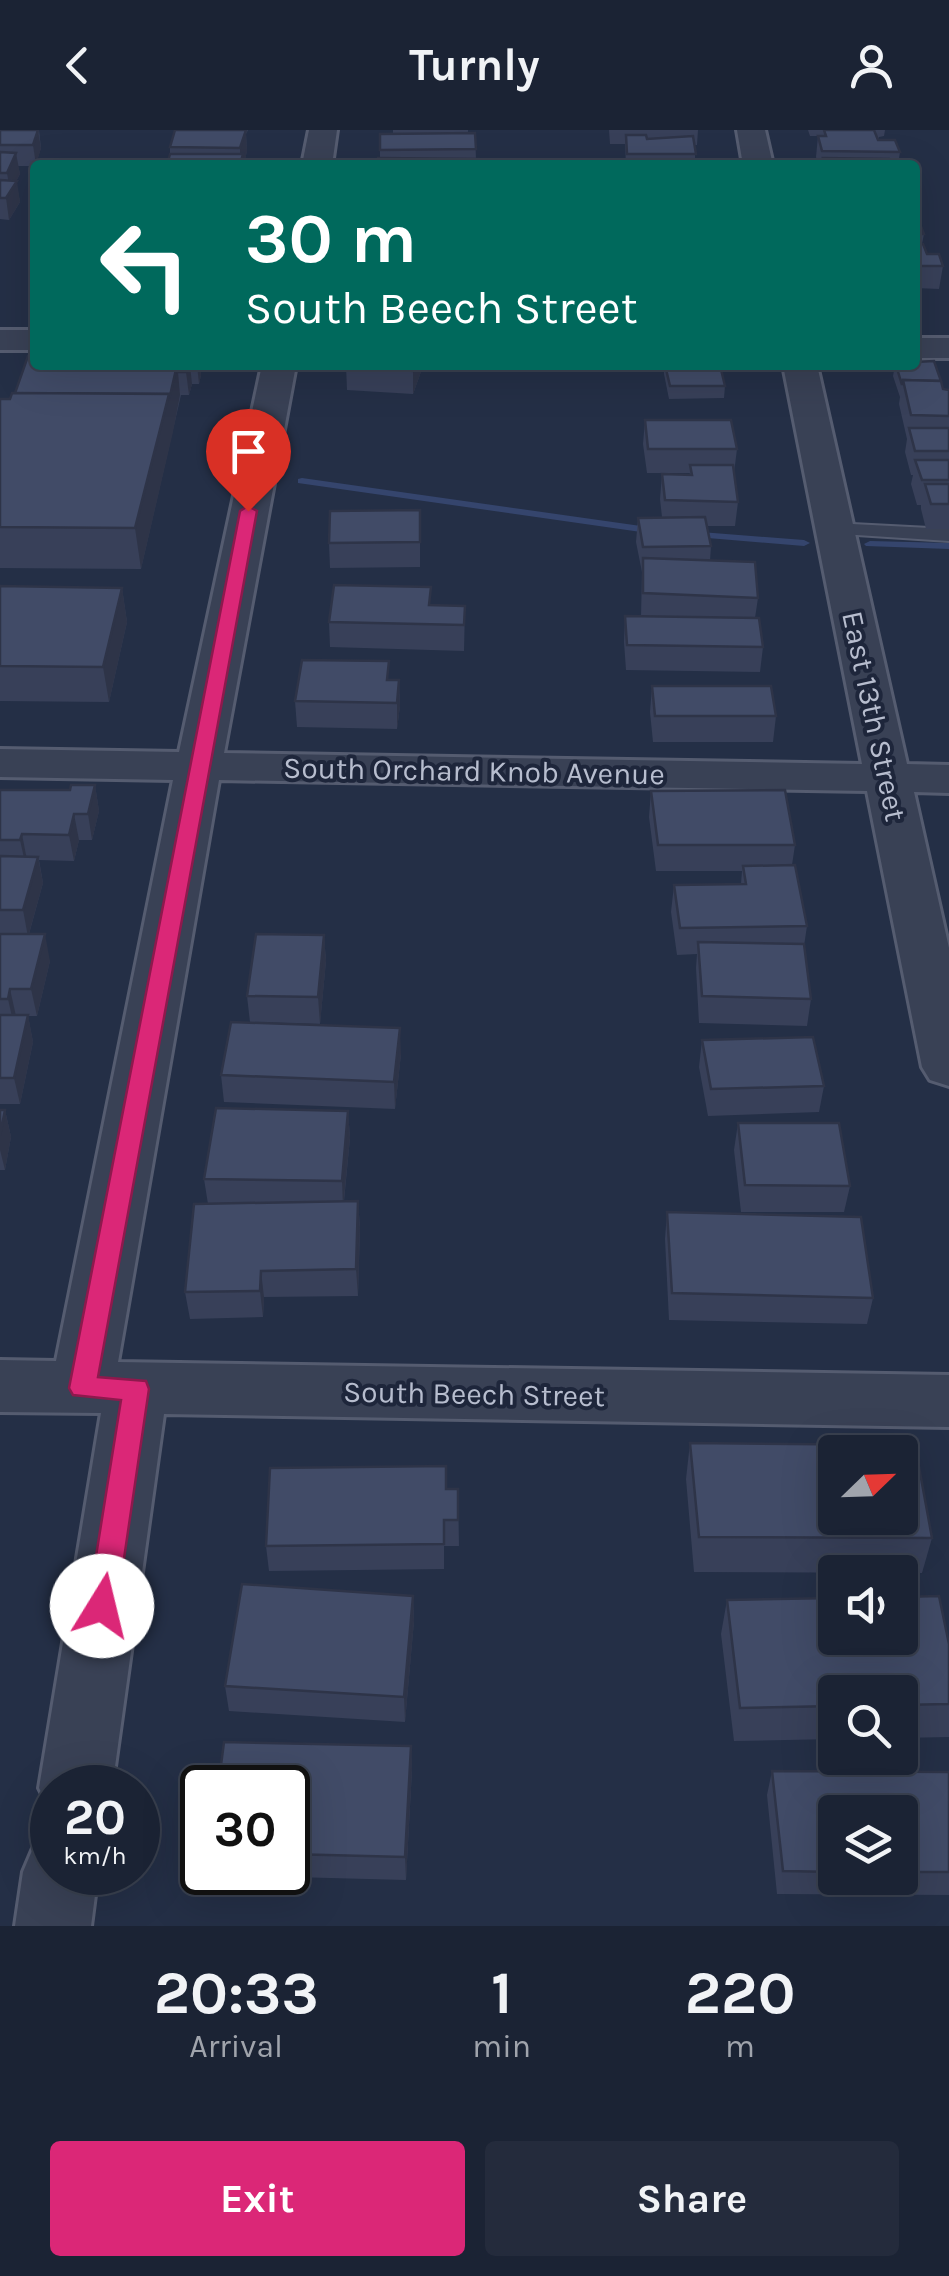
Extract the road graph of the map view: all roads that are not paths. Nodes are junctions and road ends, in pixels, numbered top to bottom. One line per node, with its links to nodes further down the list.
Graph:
1 (324, 130): 3 (street)
2 (751, 130): 4 (street)
3 (318, 160)
4 (757, 160)
5 (0, 340): 6 (street)
6 (30, 340)
7 (920, 348): 8 (street)
8 (949, 348)
9 (278, 370): 14 (street)
10 (801, 370): 11 (street, East 13th Street)
11 (833, 529): 12 (lane); 15 (street, East 13th Street)
12 (949, 535)
13 (0, 763): 14 (street, South Orchard Knob Avenue)
14 (200, 766): 15 (street, South Orchard Knob Avenue); 19 (street)
15 (888, 778): 16 (street, South Orchard Knob Avenue); 17 (street, East 13th Street)
16 (949, 779)
17 (949, 1067)
18 (0, 1386): 19 (street, South Beech Street)
19 (109, 1388): 20 (street, South Beech Street); 21 (street)
20 (949, 1401)
21 (76, 1765)
22 (58, 1895): 23 (street)
23 (53, 1926)

